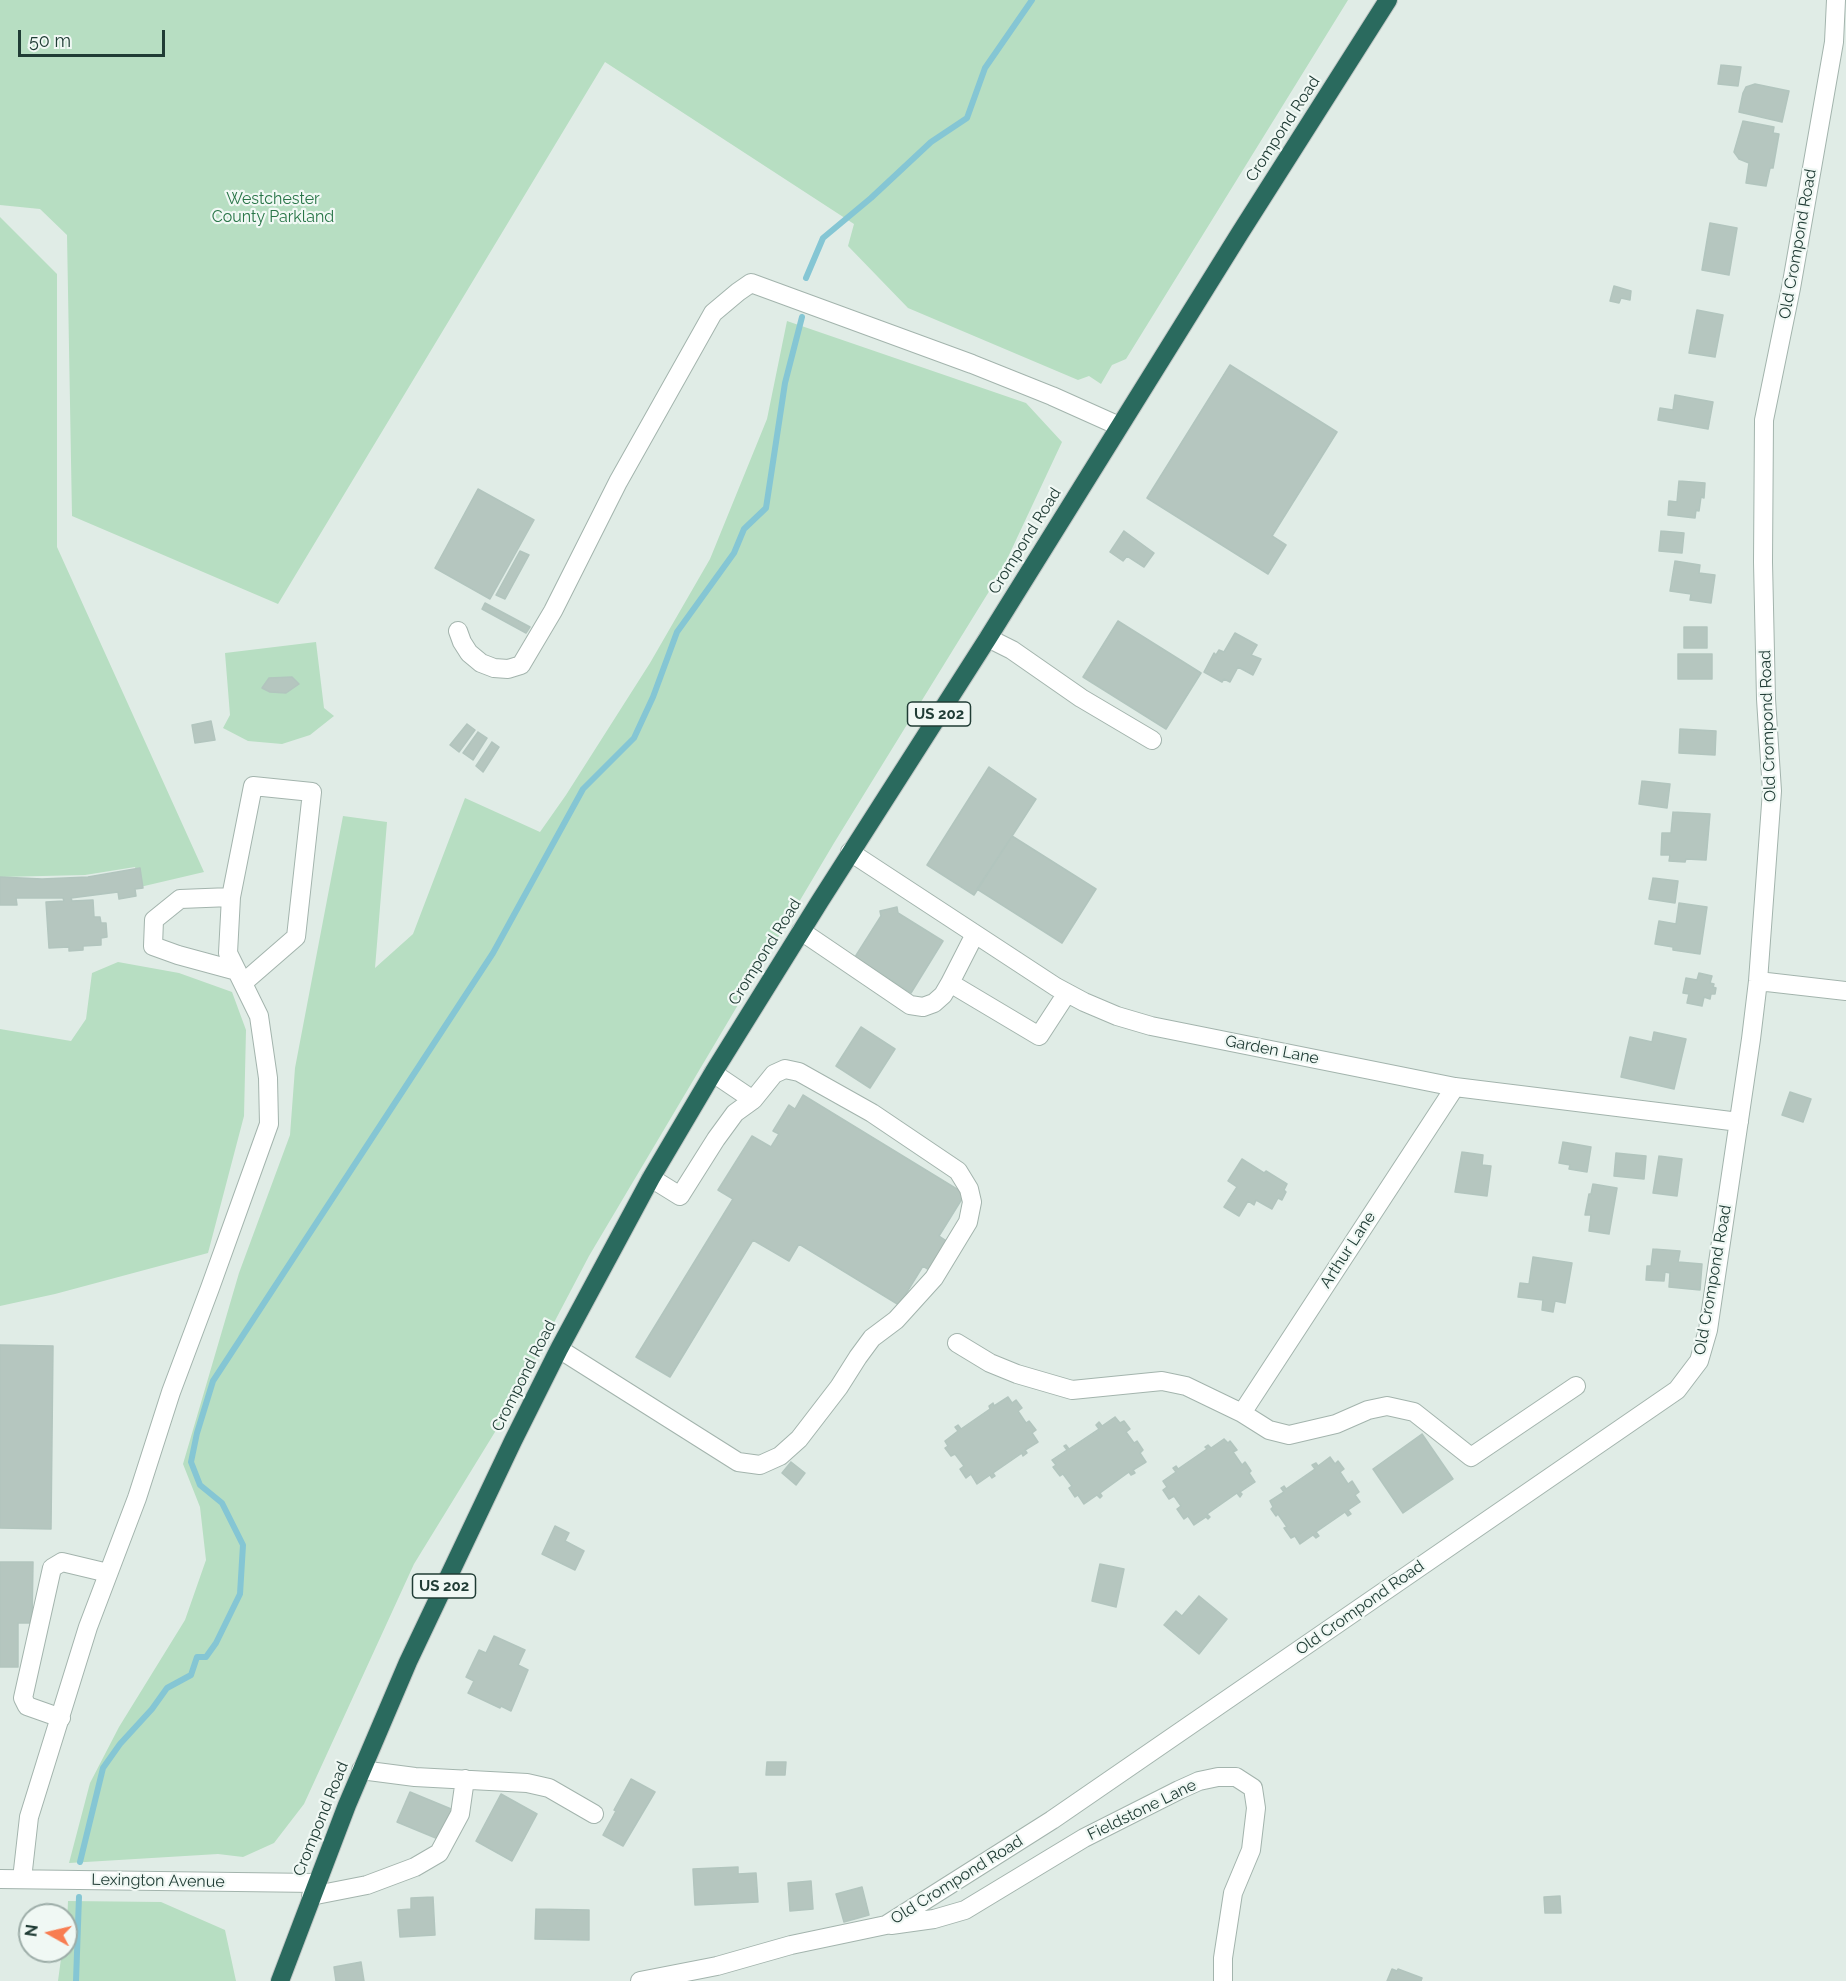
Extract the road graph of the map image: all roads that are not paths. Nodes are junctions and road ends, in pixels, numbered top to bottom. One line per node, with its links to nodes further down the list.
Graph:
1 (1388, 0): 3 (highway, Crompond Road / US 202)
2 (1836, 0): 12 (street, Old Crompond Road)
3 (1119, 426): 4 (street); 5 (highway, Crompond Road / US 202)
4 (458, 631)
5 (988, 638): 6 (street); 7 (highway, Crompond Road / US 202)
6 (1152, 740)
7 (850, 852): 9 (highway, Crompond Road / US 202); 10 (street, Garden Lane)
8 (231, 897): 11 (street); 11 (street); 11 (street)
9 (801, 931): 13 (street); 16 (highway, Crompond Road / US 202)
10 (975, 934): 13 (street); 15 (street, Garden Lane)
11 (240, 977): 25 (street)
12 (1758, 981): 14 (street); 19 (street, Old Crompond Road)
13 (950, 983): 15 (street)
14 (1846, 990)
15 (1067, 993): 17 (street, Garden Lane)
16 (713, 1073): 18 (street); 20 (highway, Crompond Road / US 202)
17 (1455, 1087): 19 (street, Garden Lane); 24 (street, Arthur Lane)
18 (753, 1100): 20 (street); 22 (street)
19 (1739, 1122): 33 (street, Old Crompond Road)
20 (651, 1179): 22 (highway, Crompond Road / US 202)
21 (957, 1343): 24 (street)
22 (559, 1349): 27 (highway, Crompond Road / US 202)
23 (1576, 1386): 24 (street)
24 (1242, 1413)
25 (108, 1573): 26 (street); 26 (street)
26 (60, 1718): 31 (street)
27 (361, 1770): 28 (street); 32 (highway, Crompond Road / US 202)
28 (465, 1779): 29 (street); 32 (street, Lexington Avenue)
29 (594, 1814)
30 (0, 1879): 31 (street, Lexington Avenue)
31 (22, 1879): 32 (street, Lexington Avenue)
32 (314, 1889): 34 (highway, Crompond Road / US 202)
33 (886, 1925): 35 (street, Old Crompond Road); 36 (street, Fieldstone Lane)
34 (280, 1981)
35 (640, 1981)
36 (1223, 1981)

